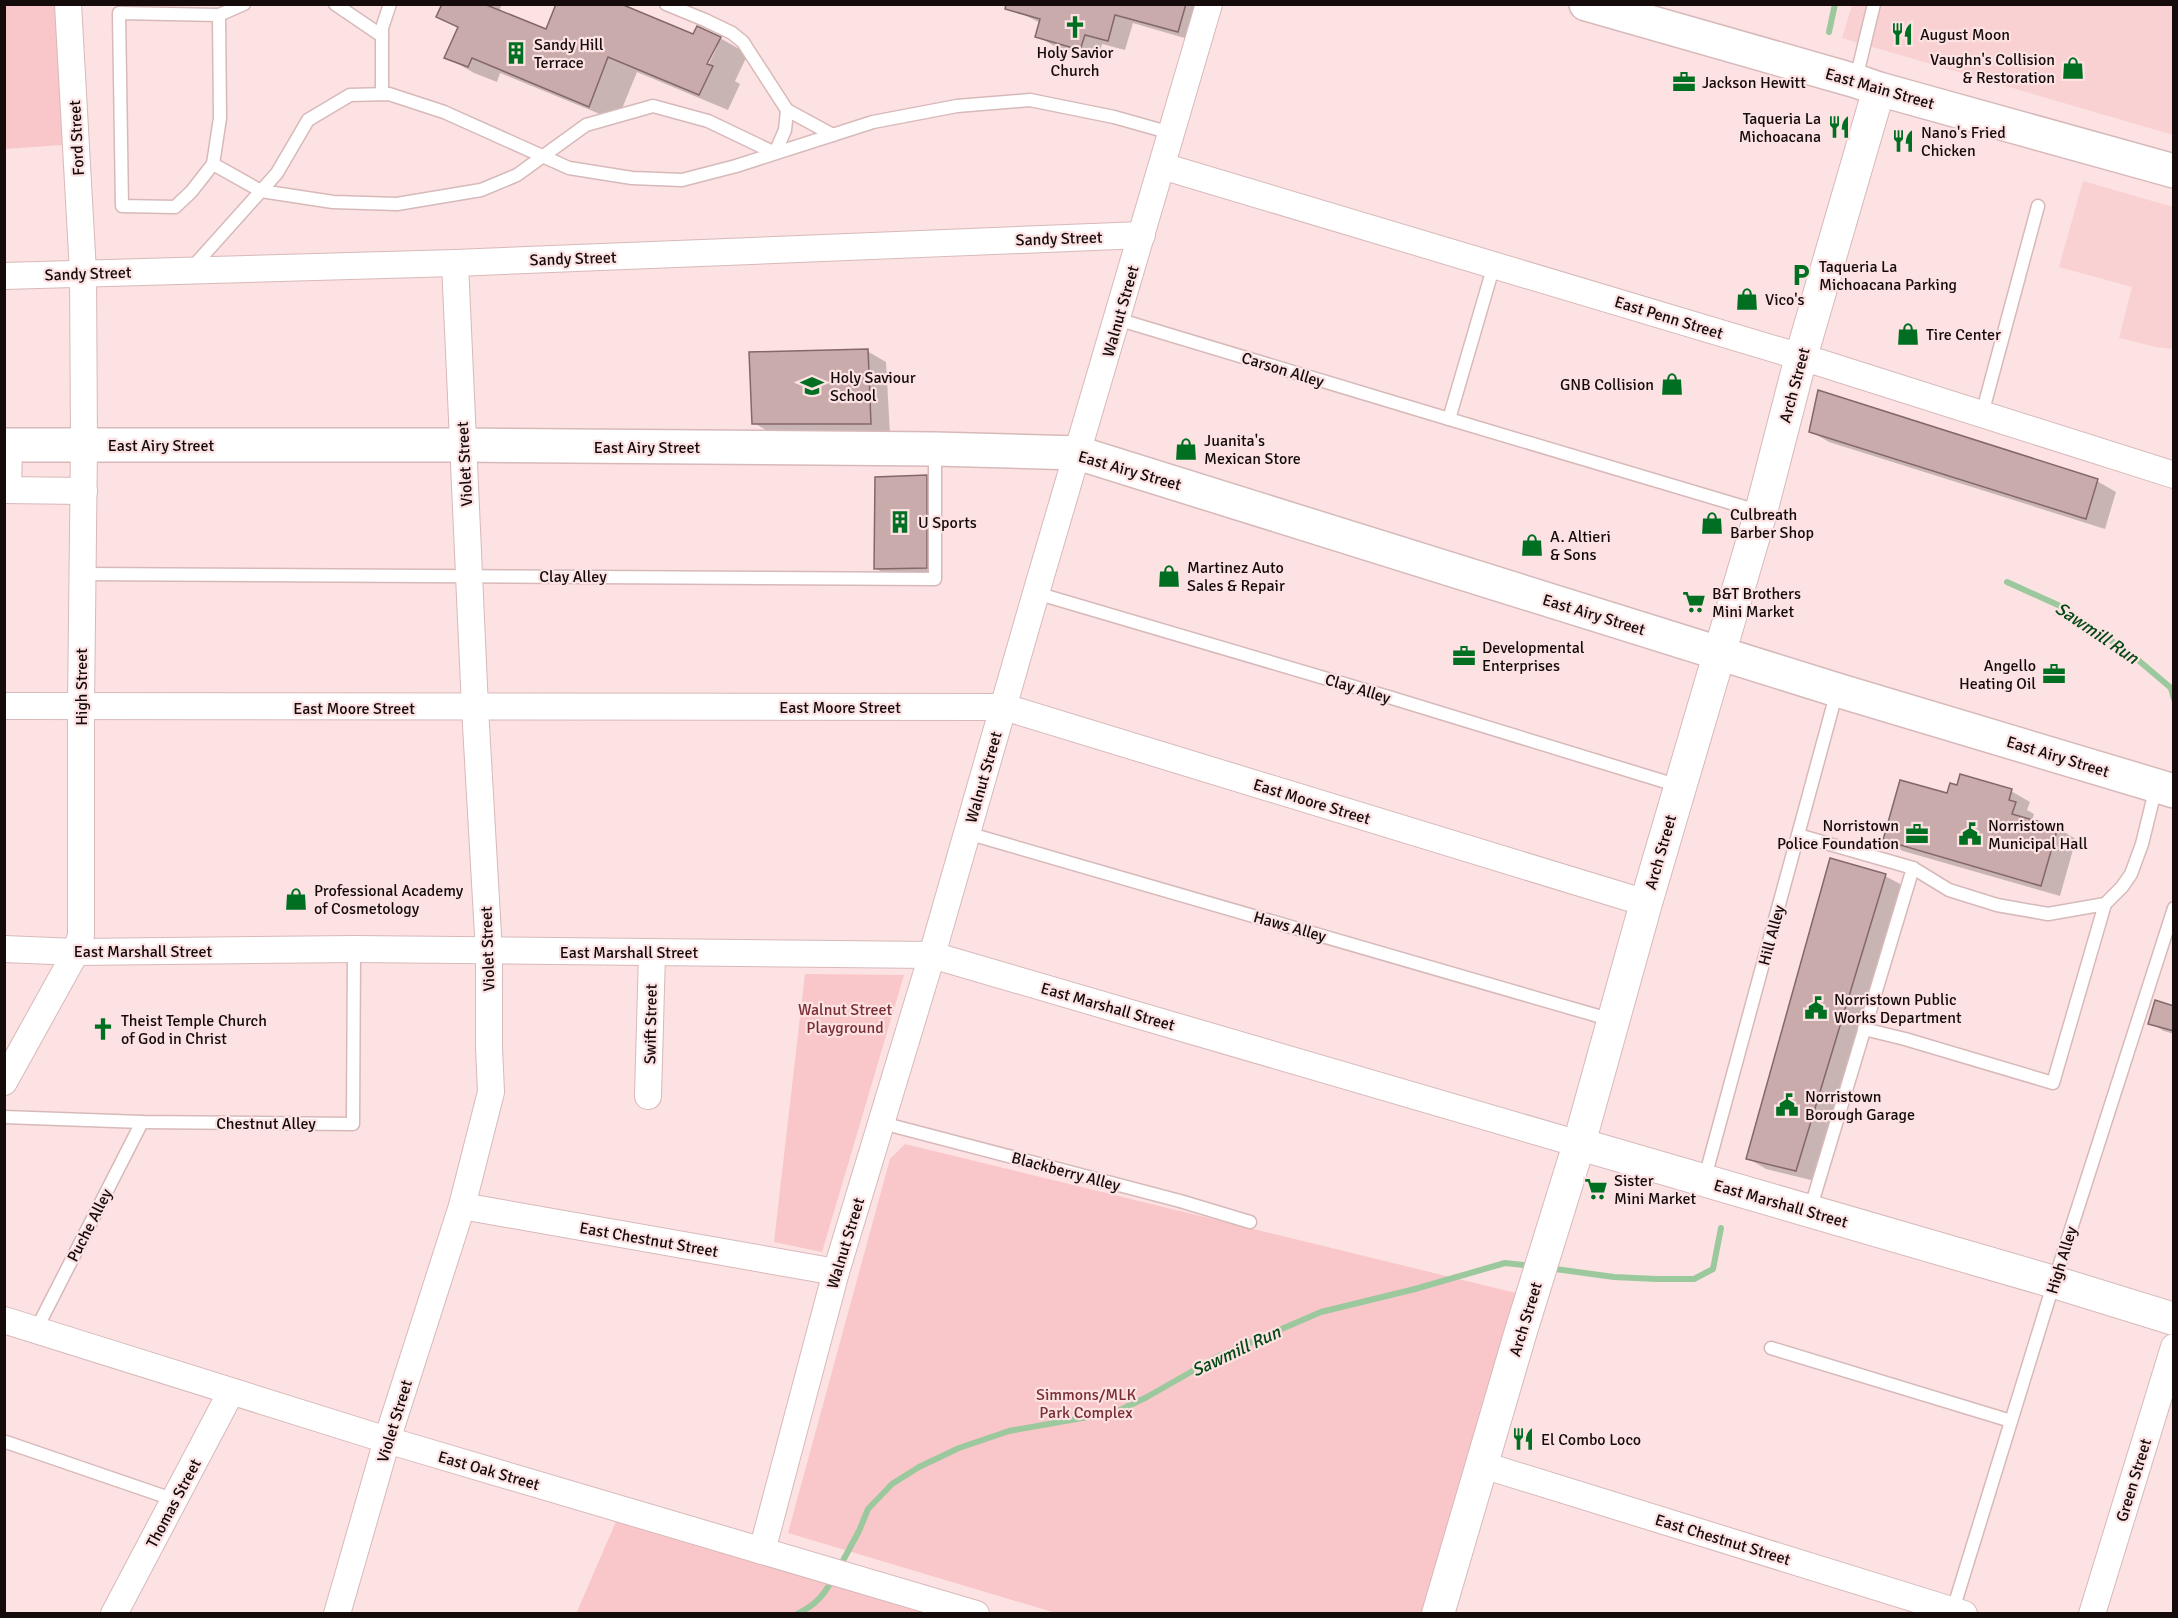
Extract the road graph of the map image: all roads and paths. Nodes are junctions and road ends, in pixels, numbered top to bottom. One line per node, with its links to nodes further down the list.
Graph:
1 (69, 4): 27 (street, Ford Street)
2 (244, 4): 9 (lane)
3 (335, 4): 10 (lane)
4 (390, 4): 10 (lane)
5 (666, 4): 13 (lane)
6 (1209, 4): 14 (street, Walnut Street)
7 (1586, 4): 11 (main road, East Main Street)
8 (1874, 4): 11 (lane)
9 (219, 15): 18 (lane); 18 (lane)
10 (382, 36): 12 (lane)
11 (1868, 85): 20 (main road, East Main Street); 30 (street, Arch Street)
12 (382, 94): 17 (lane); 21 (lane)
13 (787, 110): 15 (lane); 16 (lane)
14 (1171, 133): 15 (lane); 19 (street, Walnut Street)
15 (833, 135): 16 (lane)
16 (775, 153): 17 (lane); 17 (lane)
17 (544, 157): 21 (lane)
18 (213, 164): 21 (lane)
19 (1162, 166): 23 (street, Walnut Street); 25 (street, East Penn Street)
20 (2174, 171)
21 (261, 191): 26 (lane)
22 (2038, 206): 31 (lane)
23 (1142, 235): 24 (street, Sandy Street); 29 (street, Walnut Street)
24 (455, 263): 26 (street, Sandy Street); 34 (street, Violet Street)
25 (1494, 265): 30 (street, East Penn Street); 32 (lane)
26 (190, 270): 27 (street, Sandy Street)
27 (83, 272): 28 (street, Sandy Street); 35 (street, High Street)
28 (4, 276)
29 (1118, 319): 32 (lane, Carson Alley); 37 (street, Walnut Street)
30 (1801, 357): 31 (street, East Penn Street); 41 (street, Arch Street)
31 (1982, 414): 38 (street, East Penn Street)
32 (1449, 419): 41 (lane, Carson Alley)
33 (7, 445): 35 (main road, East Airy Street); 39 (street)
34 (463, 445): 35 (main road, East Airy Street); 36 (main road, East Airy Street); 43 (street, Violet Street)
35 (84, 446): 40 (street, High Street)
36 (935, 449): 37 (main road, East Airy Street); 43 (lane, Clay Alley)
37 (1078, 453): 44 (street, Walnut Street); 45 (main road, East Airy Street)
38 (2174, 475)
39 (6, 490): 40 (street)
40 (84, 491): 42 (street, High Street)
41 (1761, 512): 45 (street, Arch Street)
42 (82, 574): 43 (lane, Clay Alley); 48 (street, High Street)
43 (469, 576): 50 (street, Violet Street)
44 (1036, 593): 49 (street, Walnut Street); 51 (lane, Clay Alley)
45 (1718, 652): 46 (main road, East Airy Street); 51 (street, Arch Street)
46 (1837, 690): 52 (main road, East Airy Street); 54 (lane, Hill Alley)
47 (4, 706): 48 (street, East Moore Street)
48 (81, 707): 50 (street, East Moore Street); 61 (street, High Street)
49 (1004, 707): 50 (street, East Moore Street); 53 (street, Walnut Street); 56 (street, East Moore Street)
50 (475, 708): 62 (street, Violet Street)
51 (1679, 786): 56 (street, Arch Street)
52 (2165, 788): 57 (lane)
53 (967, 833): 64 (street, Walnut Street); 65 (lane, Haws Alley)
54 (1798, 835): 55 (lane); 73 (lane, Hill Alley)
55 (1913, 868): 57 (lane); 66 (lane)
56 (1646, 903): 65 (street, Arch Street)
57 (2105, 904): 66 (lane)
58 (2174, 908): 78 (lane, High Alley)
59 (4, 949): 61 (street, East Marshall Street)
60 (354, 950): 61 (street, East Marshall Street); 62 (street, East Marshall Street); 70 (lane, Chestnut Alley)
61 (76, 952): 67 (street, High Street)
62 (489, 952): 63 (street, East Marshall Street); 74 (street, Violet Street)
63 (652, 953): 64 (street, East Marshall Street); 68 (street, Swift Street)
64 (932, 955): 71 (street, Walnut Street); 72 (street, East Marshall Street)
65 (1612, 1020): 72 (street, Arch Street)
66 (1864, 1029): 75 (lane)
67 (4, 1082)
68 (648, 1096)
69 (4, 1117): 70 (lane, Chestnut Alley)
70 (142, 1122): 81 (lane, Puche Alley)
71 (882, 1123): 76 (lane, Blackberry Alley); 77 (street, Walnut Street)
72 (1579, 1144): 73 (street, East Marshall Street); 88 (street, Arch Street)
73 (1704, 1181): 75 (street, East Marshall Street)
74 (462, 1206): 77 (street, East Chestnut Street); 86 (street, Violet Street)
75 (1809, 1211): 78 (street, East Marshall Street)
76 (1250, 1221)
77 (836, 1272): 90 (street, Walnut Street)
78 (2054, 1282): 79 (street, East Marshall Street); 85 (lane, High Alley)
79 (2174, 1319)
80 (4, 1320): 81 (street, East Oak Street)
81 (37, 1328): 84 (street, East Oak Street)
82 (2174, 1347): 96 (street, Green Street)
83 (1772, 1348): 85 (lane)
84 (231, 1392): 86 (street, East Oak Street); 89 (street, Thomas Street)
85 (2011, 1421): 92 (lane, High Alley)
86 (387, 1440): 90 (street, East Oak Street); 94 (street, Violet Street)
87 (6, 1442): 89 (lane)
88 (1483, 1465): 91 (street, Arch Street); 92 (street, East Chestnut Street)
89 (175, 1500): 93 (street, Thomas Street)
90 (762, 1551): 95 (street, East Oak Street)
91 (1445, 1612)
92 (1956, 1612)
93 (114, 1614)
94 (337, 1614)
95 (976, 1614)
96 (2092, 1614)

